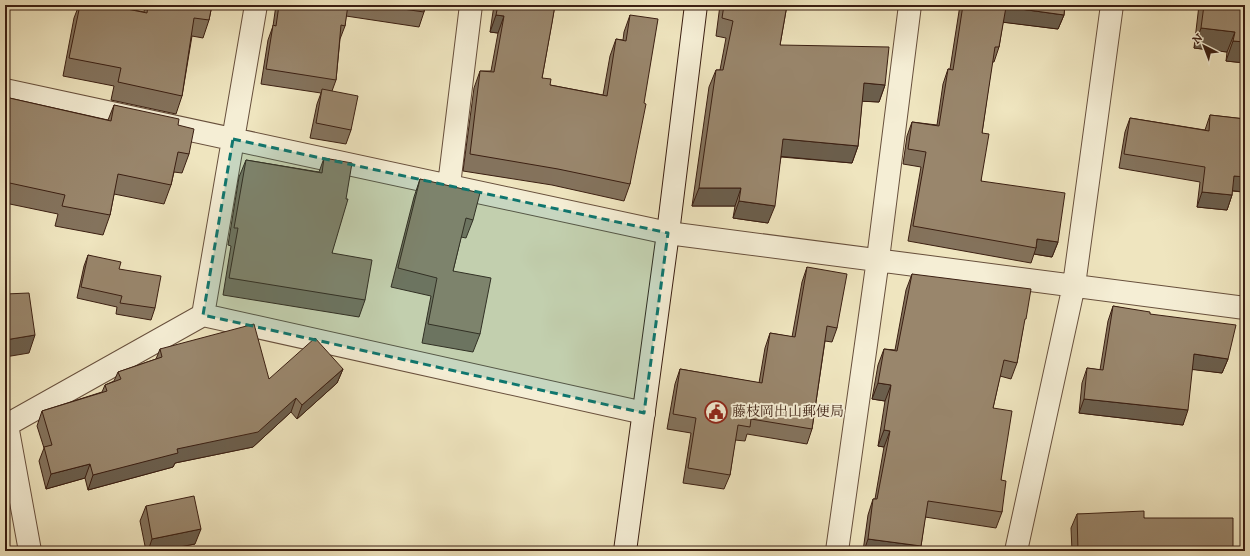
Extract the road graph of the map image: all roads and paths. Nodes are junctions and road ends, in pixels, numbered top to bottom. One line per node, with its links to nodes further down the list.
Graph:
1 (256, 5): 7 (street)
2 (471, 5): 8 (street)
3 (696, 5): 9 (street)
4 (910, 5): 10 (street)
5 (1112, 5): 11 (street)
6 (5, 90): 7 (street)
7 (233, 138): 8 (street); 13 (street)
8 (449, 185): 9 (street)
9 (668, 233): 10 (street); 14 (street)
10 (878, 259): 11 (street); 18 (street)
11 (1074, 285): 12 (street); 19 (street)
12 (1245, 308)
13 (202, 315): 14 (street); 15 (street)
14 (644, 413): 17 (street)
15 (6, 425): 16 (street)
16 (30, 551)
17 (625, 551)
18 (837, 551)
19 (1016, 551)

